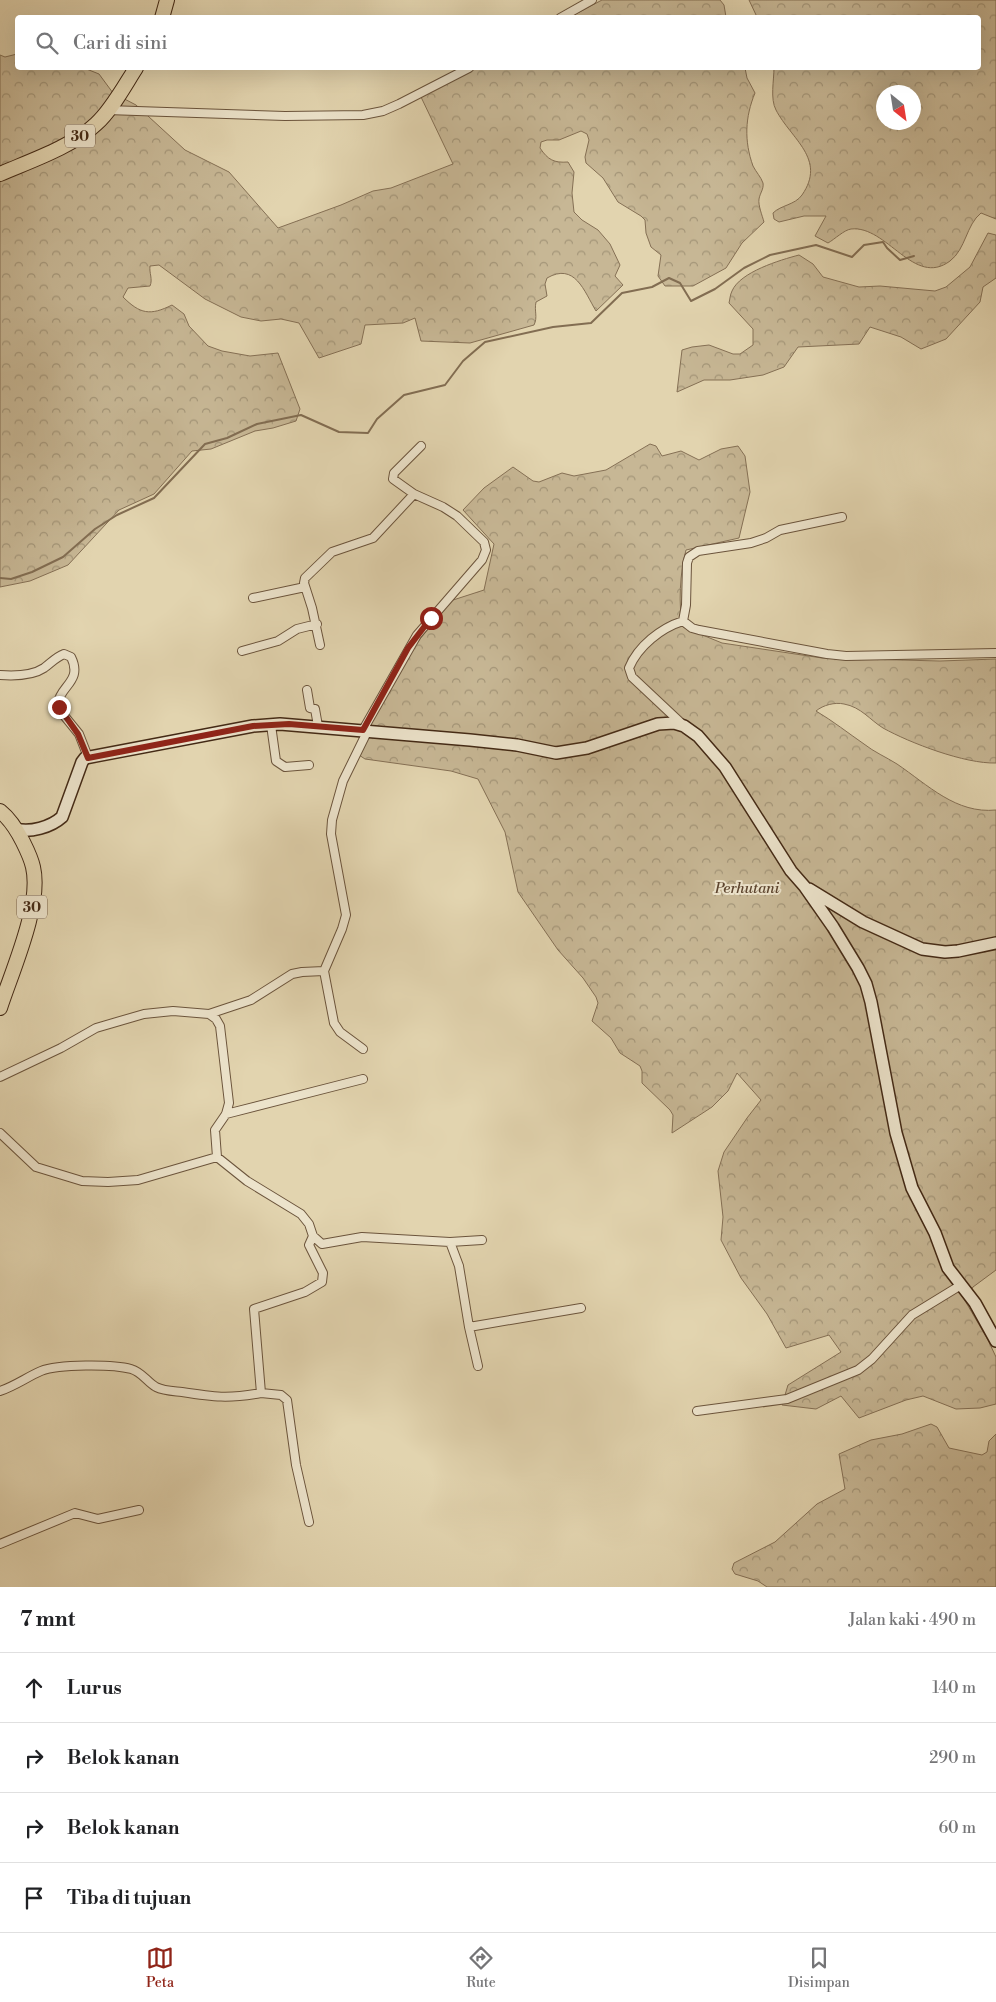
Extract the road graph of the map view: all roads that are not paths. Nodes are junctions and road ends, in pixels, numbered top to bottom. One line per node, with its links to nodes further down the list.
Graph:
1 (167, 0): 3 (highway)
2 (592, 0): 4 (street)
3 (163, 15)
4 (565, 15)
5 (135, 70): 7 (highway, 30)
6 (465, 70): 7 (street)
7 (107, 110): 8 (highway, 30)
8 (0, 174)
9 (421, 446): 10 (street)
10 (414, 494): 12 (street); 24 (street)
11 (842, 517): 14 (street)
12 (305, 587): 13 (street); 15 (street)
13 (253, 598)
14 (684, 621): 18 (street); 23 (street)
15 (317, 624): 16 (street); 17 (street)
16 (320, 645)
17 (242, 651)
18 (996, 653)
19 (0, 675): 25 (street)
20 (307, 690): 22 (street)
21 (271, 725): 22 (street); 25 (street); 26 (street)
22 (318, 726): 24 (street)
23 (684, 726): 24 (street); 29 (street)
24 (366, 730): 31 (street)
25 (88, 758): 28 (street)
26 (309, 765)
27 (0, 811): 28 (highway, 30)
28 (16, 829): 32 (highway, 30)
29 (805, 887): 30 (street); 44 (street)
30 (996, 943)
31 (324, 971): 34 (street); 35 (street)
32 (4, 984): 33 (highway, 30)
33 (0, 1008)
34 (209, 1014): 36 (street); 38 (street)
35 (363, 1049)
36 (0, 1077)
37 (363, 1079): 38 (street)
38 (226, 1114): 40 (street)
39 (0, 1133): 40 (street)
40 (217, 1157): 41 (street)
41 (313, 1236): 43 (street); 50 (street)
42 (482, 1240): 43 (street)
43 (450, 1242): 46 (street)
44 (961, 1285): 47 (street); 51 (street)
45 (581, 1308): 46 (street)
46 (469, 1327): 48 (street)
47 (996, 1341)
48 (478, 1366)
49 (0, 1391): 50 (street)
50 (261, 1393): 53 (street)
51 (697, 1411)
52 (139, 1510): 54 (street)
53 (309, 1522)
54 (0, 1544)

